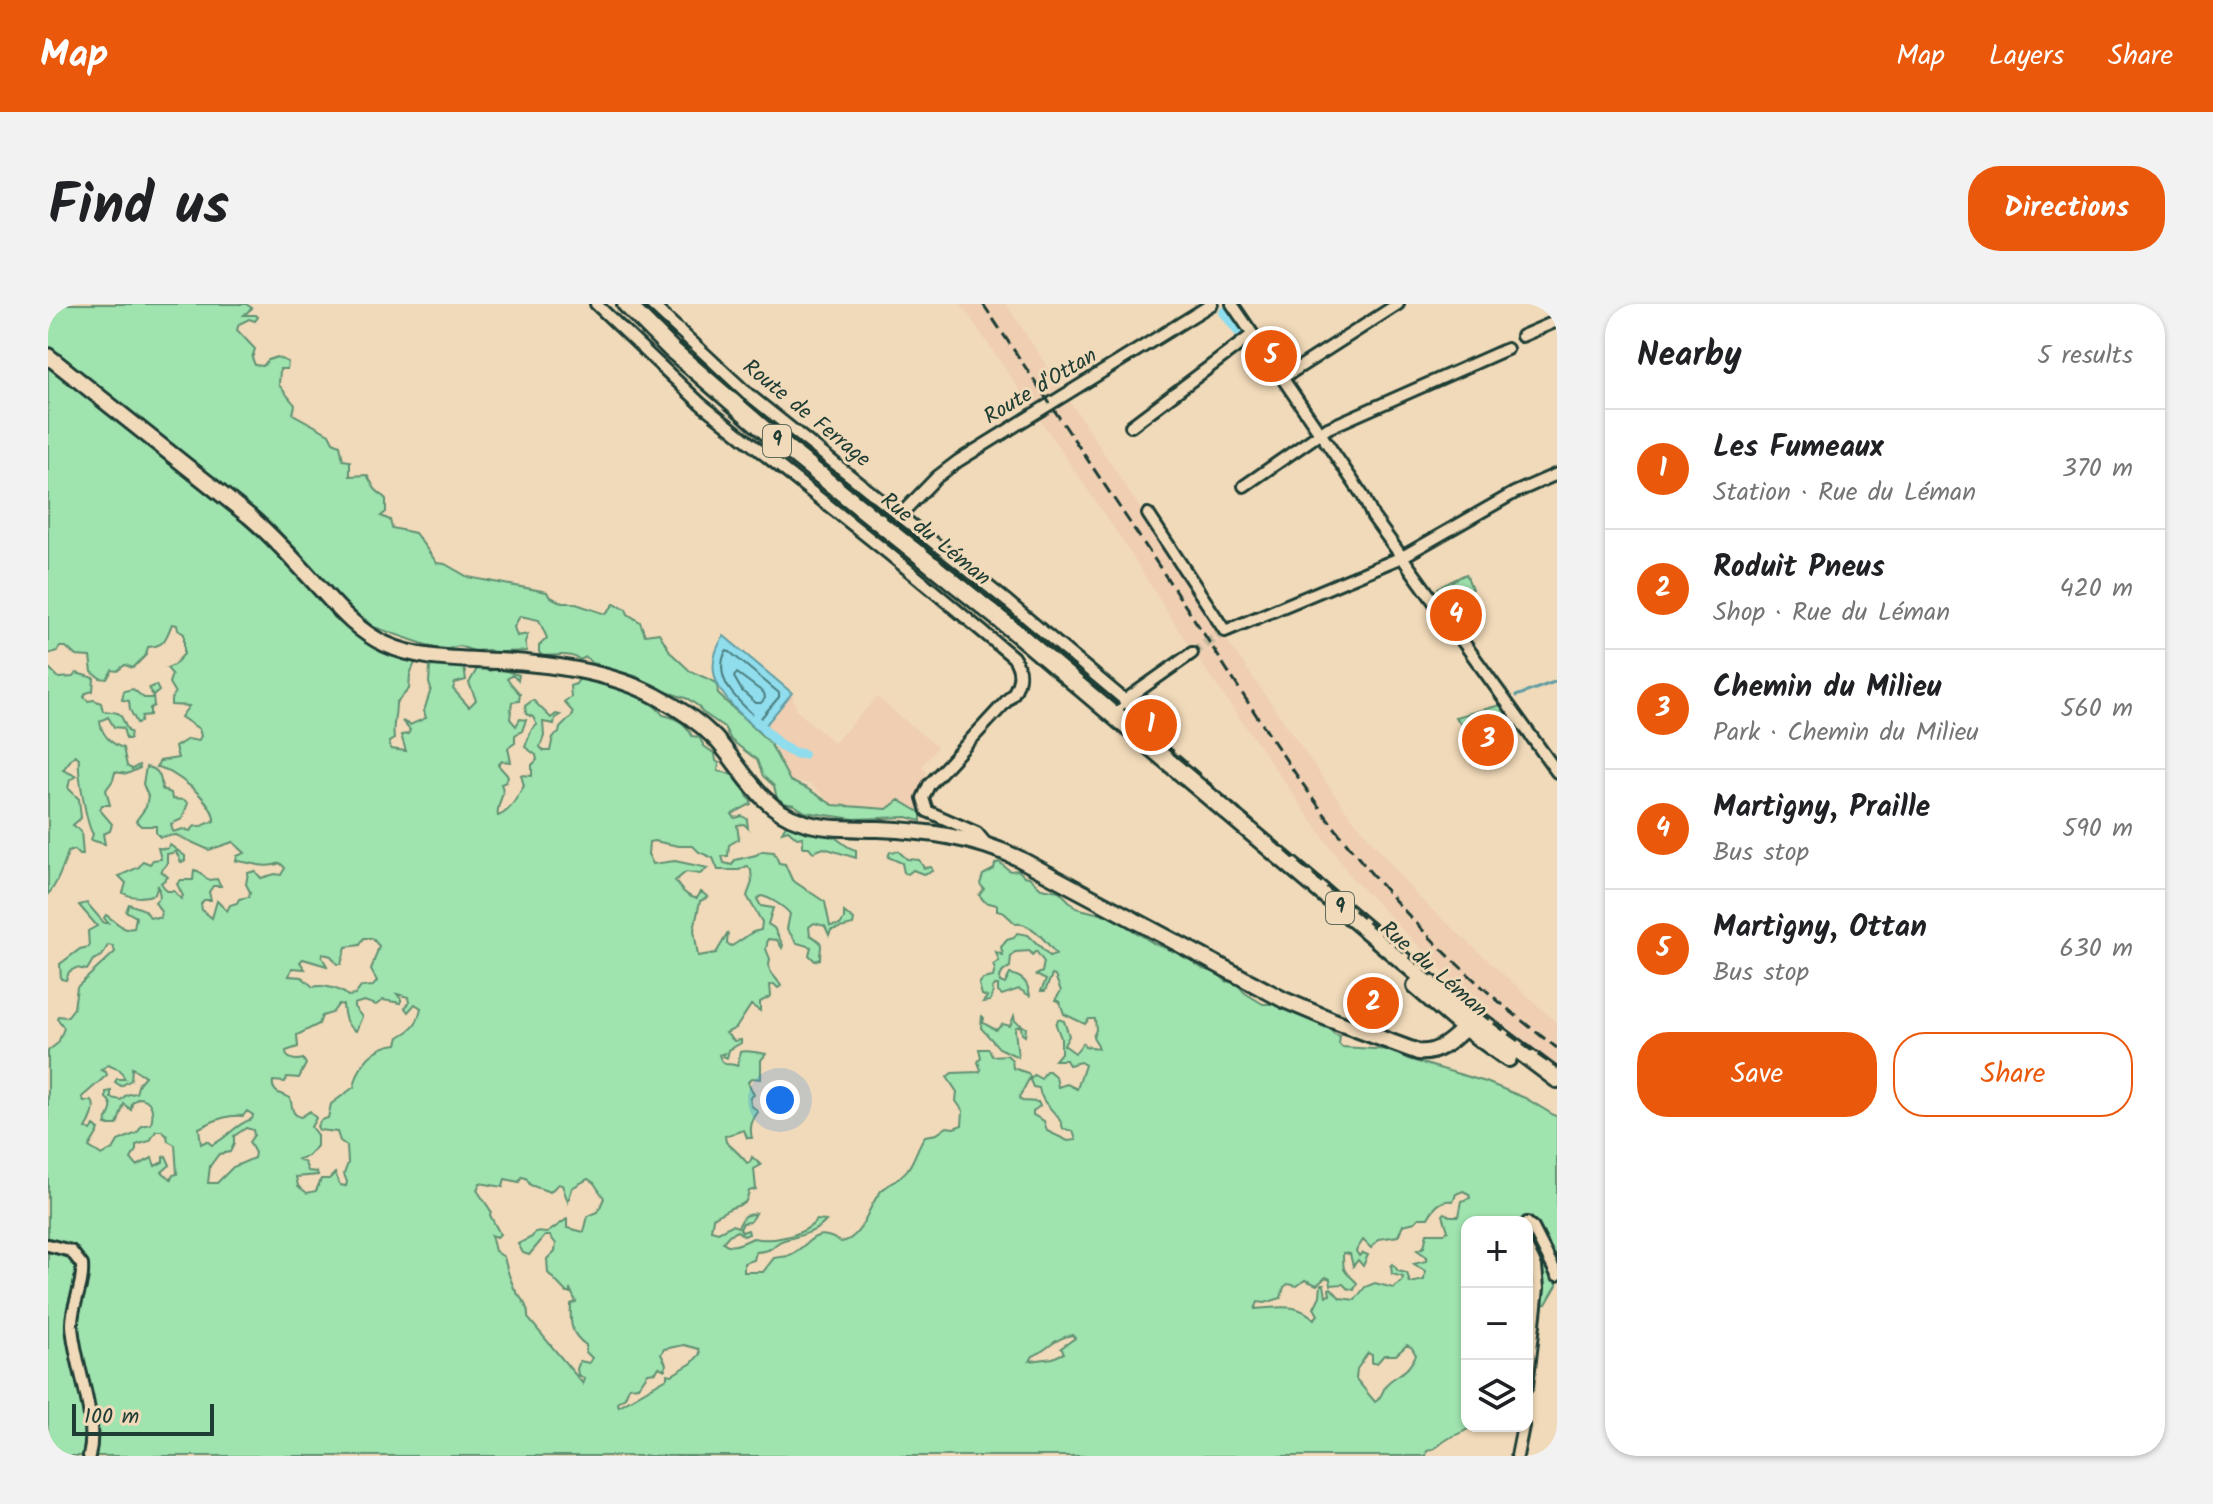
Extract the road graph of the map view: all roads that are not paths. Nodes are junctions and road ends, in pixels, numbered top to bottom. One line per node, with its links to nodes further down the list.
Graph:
1 (596, 304): 24 (street)
2 (626, 304): 22 (main road, Rue du Léman / 9)
3 (651, 304): 18 (street, Route de Ferrage)
4 (1212, 304): 18 (street, Route d'Ottan)
5 (1232, 304): 8 (street)
6 (1398, 304): 12 (street)
7 (1557, 321): 9 (street)
8 (1252, 335): 12 (street); 13 (street)
9 (1522, 336)
10 (1507, 349): 14 (street)
11 (48, 356): 24 (street)
12 (1284, 377): 14 (street)
13 (1131, 426)
14 (1320, 433): 16 (street); 19 (street)
15 (1557, 474): 19 (street)
16 (1244, 486)
17 (1148, 514): 19 (street)
18 (899, 516): 21 (street, Route de Ferrage)
19 (1402, 557): 23 (street)
20 (1192, 653): 21 (street)
21 (1127, 702): 22 (street)
22 (1116, 717): 25 (main road, Rue du Léman / 9)
23 (1557, 772)
24 (987, 845): 25 (street)
25 (1463, 1019): 26 (main road, Rue du Léman / 9); 27 (main road, Rue du Léman / 9)
26 (1557, 1079)
27 (1557, 1090)
28 (1533, 1228): 31 (street)
29 (48, 1245): 34 (street)
30 (1533, 1261): 32 (street)
31 (1557, 1275)
32 (1530, 1360)
33 (1522, 1432): 35 (street)
34 (89, 1456)
35 (1517, 1456)

